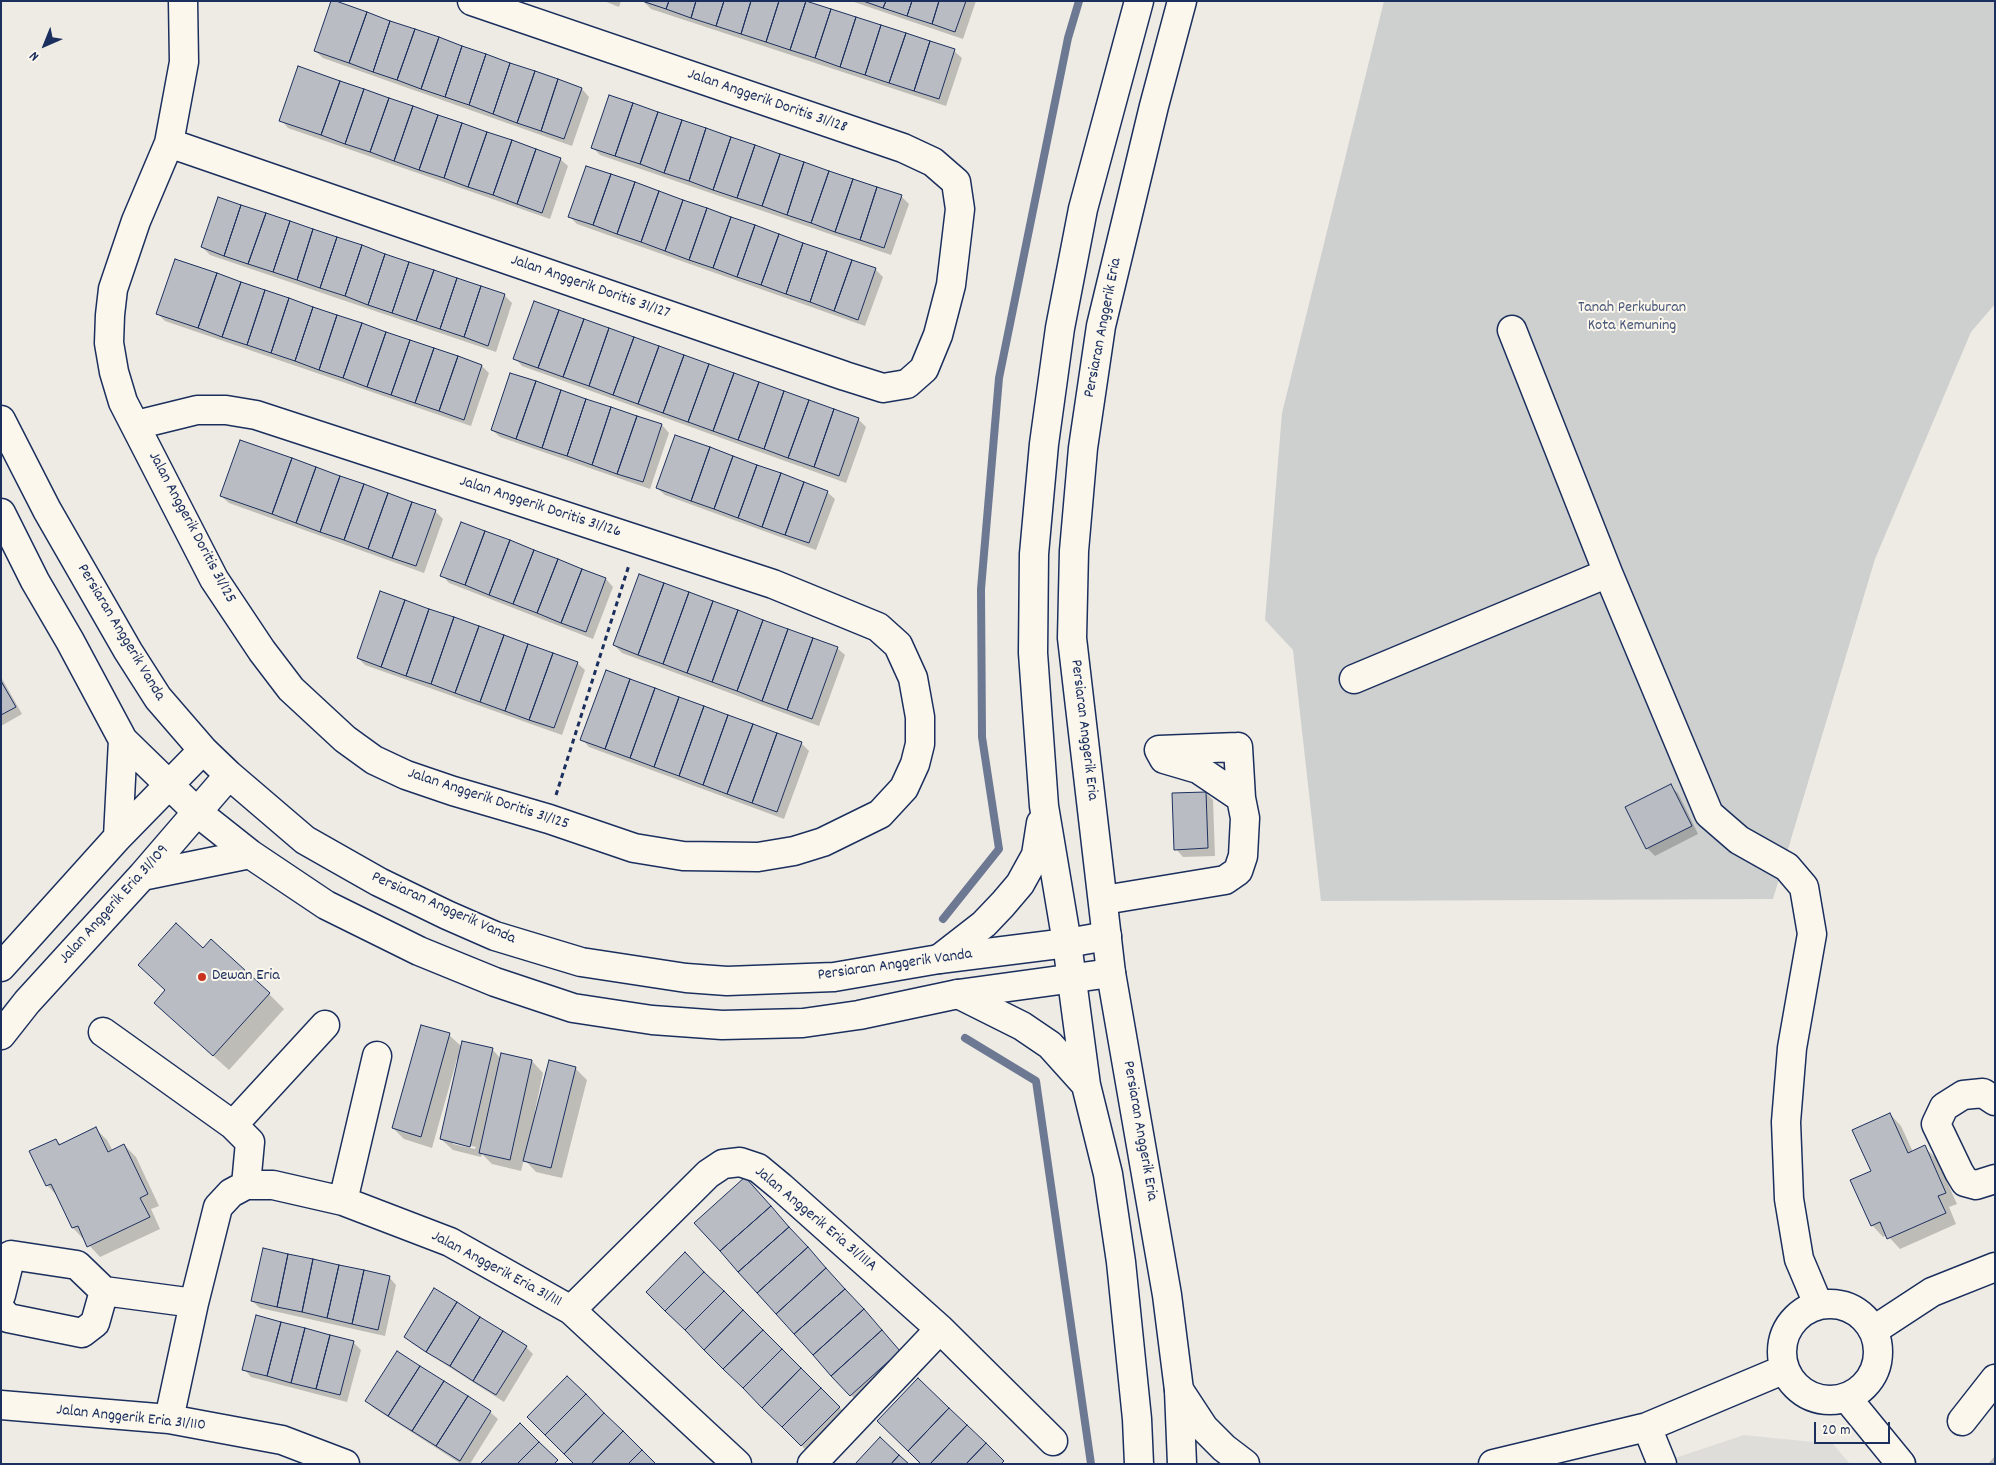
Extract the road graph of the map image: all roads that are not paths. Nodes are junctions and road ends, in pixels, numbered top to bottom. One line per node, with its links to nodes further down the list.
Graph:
1 (183, 1): 5 (street, Jalan Anggerik Doritis 31/125)
2 (472, 1): 6 (street, Jalan Anggerik Doritis 31/128)
3 (1139, 1): 19 (street)
4 (1182, 1): 24 (street, Persiaran Anggerik Eria)
5 (169, 143): 6 (street, Jalan Anggerik Doritis 31/127); 9 (street, Jalan Anggerik Doritis 31/125)
6 (951, 285)
7 (1512, 330): 11 (street)
8 (1, 420): 15 (street, Persiaran Anggerik Vanda)
9 (136, 425): 12 (street, Jalan Anggerik Doritis 31/126); 12 (street, Jalan Anggerik Doritis 31/125)
10 (1, 513): 14 (street)
11 (1608, 573): 13 (street); 46 (street)
12 (913, 678)
13 (1354, 678)
14 (123, 740): 17 (street); 21 (street)
15 (203, 750): 16 (street, Persiaran Anggerik Vanda); 17 (street)
16 (229, 775): 20 (street, Jalan Anggerik Eria 31/109); 27 (street, Persiaran Anggerik Vanda)
17 (169, 785): 20 (street); 21 (street)
18 (1241, 798): 18 (street); 24 (street)
19 (1044, 806): 26 (street); 27 (street)
20 (197, 812): 22 (street); 23 (street, Jalan Anggerik Eria 31/109)
21 (118, 837): 28 (street)
22 (250, 854): 23 (street); 31 (street)
23 (142, 876): 34 (street, Jalan Anggerik Eria 31/109)
24 (1104, 900): 25 (street, Persiaran Anggerik Eria)
25 (1107, 936): 26 (street, Persiaran Anggerik Vanda); 29 (street, Persiaran Anggerik Eria)
26 (1067, 943): 27 (street, Persiaran Anggerik Vanda); 30 (street)
27 (939, 959)
28 (1, 967)
29 (1111, 972): 30 (street); 53 (street, Persiaran Anggerik Eria)
30 (1072, 978): 31 (street); 36 (street)
31 (958, 994): 36 (street)
32 (325, 1026): 38 (street)
33 (103, 1032): 38 (street)
34 (1, 1035)
35 (377, 1056): 41 (street)
36 (1086, 1085): 63 (street)
37 (1995, 1101): 39 (street)
38 (233, 1125): 40 (street)
39 (1995, 1179)
40 (246, 1185): 41 (street, Jalan Anggerik Eria 31/111); 45 (street)
41 (343, 1201): 48 (street, Jalan Anggerik Eria 31/111)
42 (1995, 1267): 50 (street)
43 (104, 1292): 44 (street); 45 (street); 47 (street)
44 (1, 1295)
45 (194, 1303): 56 (street)
46 (1818, 1304): 50 (street); 51 (street)
47 (1, 1310)
48 (571, 1310): 49 (street, Jalan Anggerik Eria 31/111A); 61 (street, Jalan Anggerik Eria 31/111)
49 (940, 1329): 59 (street, Jalan Anggerik Eria 31/111A); 62 (street)
50 (1874, 1330): 54 (street)
51 (1785, 1369): 54 (street); 58 (street)
52 (1995, 1379): 57 (street)
53 (1179, 1390): 64 (street, Persiaran Anggerik Eria); 65 (street)
54 (1847, 1398): 68 (street)
55 (1, 1405): 56 (street, Jalan Anggerik Eria 31/110)
56 (169, 1419): 60 (street, Jalan Anggerik Eria 31/110)
57 (1962, 1421)
58 (1647, 1427): 66 (street); 67 (street)
59 (1053, 1441)
60 (345, 1464)
61 (737, 1464)
62 (812, 1464)
63 (1139, 1464)
64 (1182, 1464)
65 (1245, 1464)
66 (1493, 1464)
67 (1662, 1464)
68 (1901, 1464)

